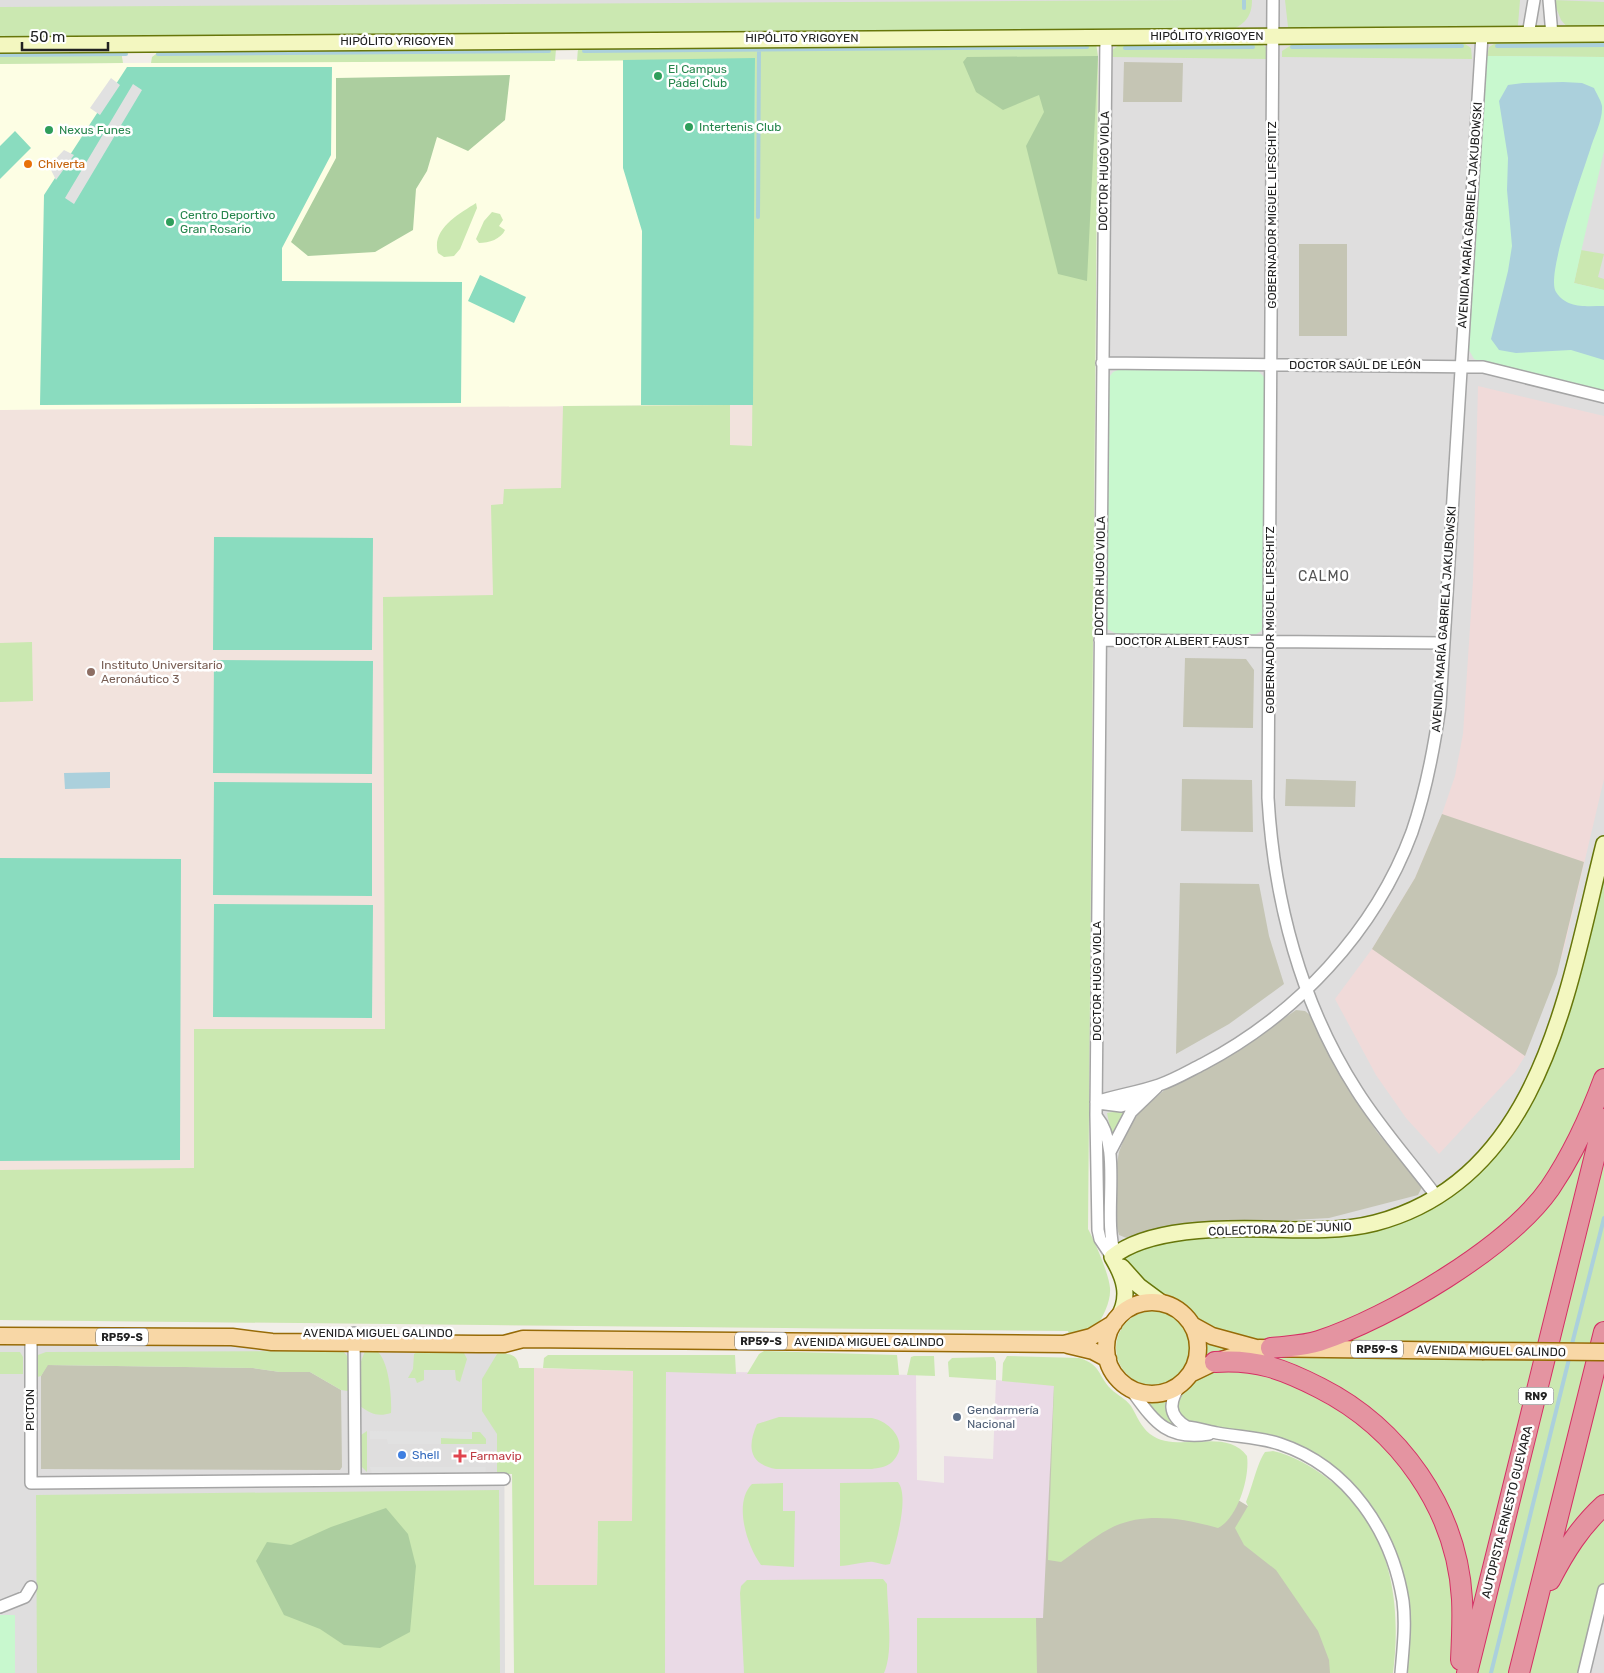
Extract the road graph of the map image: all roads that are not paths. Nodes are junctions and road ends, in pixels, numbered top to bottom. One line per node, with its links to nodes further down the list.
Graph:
1 (1273, 0): 8 (street, GOBERNADOR MIGUEL LIFSCHITZ)
2 (1534, 0): 7 (street)
3 (1549, 0): 4 (street)
4 (1552, 34): 5 (main road, HIPÓLITO YRIGOYEN); 7 (main road, HIPÓLITO YRIGOYEN)
5 (1604, 34)
6 (1482, 35): 7 (main road, HIPÓLITO YRIGOYEN); 8 (main road, HIPÓLITO YRIGOYEN); 13 (street, AVENIDA MARÍA GABRIELA JAKUBOWSKI)
7 (1528, 35)
8 (1273, 36): 9 (main road, HIPÓLITO YRIGOYEN); 12 (street, GOBERNADOR MIGUEL LIFSCHITZ)
9 (1106, 37): 10 (main road, HIPÓLITO YRIGOYEN); 11 (street, DOCTOR HUGO VIOLA)
10 (0, 45)
11 (1102, 363): 12 (street, DOCTOR SAÚL DE LEÓN); 15 (street, DOCTOR HUGO VIOLA)
12 (1272, 364): 13 (street, DOCTOR SAÚL DE LEÓN); 16 (street, GOBERNADOR MIGUEL LIFSCHITZ)
13 (1460, 366): 14 (street, DOCTOR SAÚL DE LEÓN); 17 (street, AVENIDA MARÍA GABRIELA JAKUBOWSKI)
14 (1604, 397)
15 (1100, 640): 16 (street, DOCTOR ALBERT FAUST); 23 (street, DOCTOR HUGO VIOLA)
16 (1270, 641): 17 (street, DOCTOR ALBERT FAUST); 19 (street, GOBERNADOR MIGUEL LIFSCHITZ)
17 (1444, 643): 19 (street, AVENIDA MARÍA GABRIELA JAKUBOWSKI)
18 (1604, 844): 27 (main road, COLECTORA 20 DE JUNIO)
19 (1307, 988): 21 (street, AVENIDA MARÍA GABRIELA JAKUBOWSKI); 27 (street, GOBERNADOR MIGUEL LIFSCHITZ)
20 (1604, 1079): 37 (highway)
21 (1158, 1085): 22 (street, AVENIDA MARÍA GABRIELA JAKUBOWSKI); 23 (street, AVENIDA MARÍA GABRIELA JAKUBOWSKI)
22 (1143, 1099): 23 (street, AVENIDA MARÍA GABRIELA JAKUBOWSKI); 26 (street, AVENIDA MARÍA GABRIELA JAKUBOWSKI)
23 (1096, 1102): 24 (street, DOCTOR HUGO VIOLA)
24 (1096, 1115): 26 (street, DOCTOR HUGO VIOLA); 28 (street, DOCTOR HUGO VIOLA)
25 (1604, 1119): 53 (highway, AUTOPISTA ERNESTO GUEVARA / RN9)
26 (1110, 1153): 28 (street, DOCTOR HUGO VIOLA)
27 (1438, 1197): 28 (main road, COLECTORA 20 DE JUNIO)
28 (1114, 1256): 29 (main road, DOCTOR HUGO VIOLA); 30 (main road, DOCTOR HUGO VIOLA)
29 (1162, 1303): 30 (main road); 31 (main road)
30 (1116, 1320): 36 (main road, AVENIDA MIGUEL GALINDO / RP59-S); 39 (main road)
31 (1192, 1325): 37 (main road, AVENIDA MIGUEL GALINDO / RP59-S); 41 (main road)
32 (1604, 1332): 50 (highway)
33 (0, 1336): 34 (main road, AVENIDA MIGUEL GALINDO / RP59-S)
34 (31, 1336): 35 (main road, AVENIDA MIGUEL GALINDO / RP59-S); 45 (street, PICTON)
35 (354, 1338): 36 (main road, AVENIDA MIGUEL GALINDO / RP59-S); 45 (street)
36 (1064, 1344): 39 (main road, AVENIDA MIGUEL GALINDO / RP59-S)
37 (1265, 1348): 38 (main road, AVENIDA MIGUEL GALINDO / RP59-S, bridge); 40 (main road, AVENIDA MIGUEL GALINDO / RP59-S)
38 (1604, 1352)
39 (1108, 1359): 42 (main road)
40 (1215, 1362): 41 (main road, AVENIDA MIGUEL GALINDO / RP59-S); 52 (highway)
41 (1185, 1379): 42 (main road); 43 (street)
42 (1129, 1387): 43 (street)
43 (1218, 1433): 51 (street)
44 (504, 1479): 45 (street)
45 (355, 1480)
46 (1604, 1505): 50 (highway)
47 (30, 1586): 49 (street)
48 (1604, 1590): 55 (street)
49 (0, 1607)
50 (1532, 1623): 54 (highway)
51 (1401, 1673)
52 (1460, 1673)
53 (1467, 1673)
54 (1519, 1673)
55 (1584, 1673)

